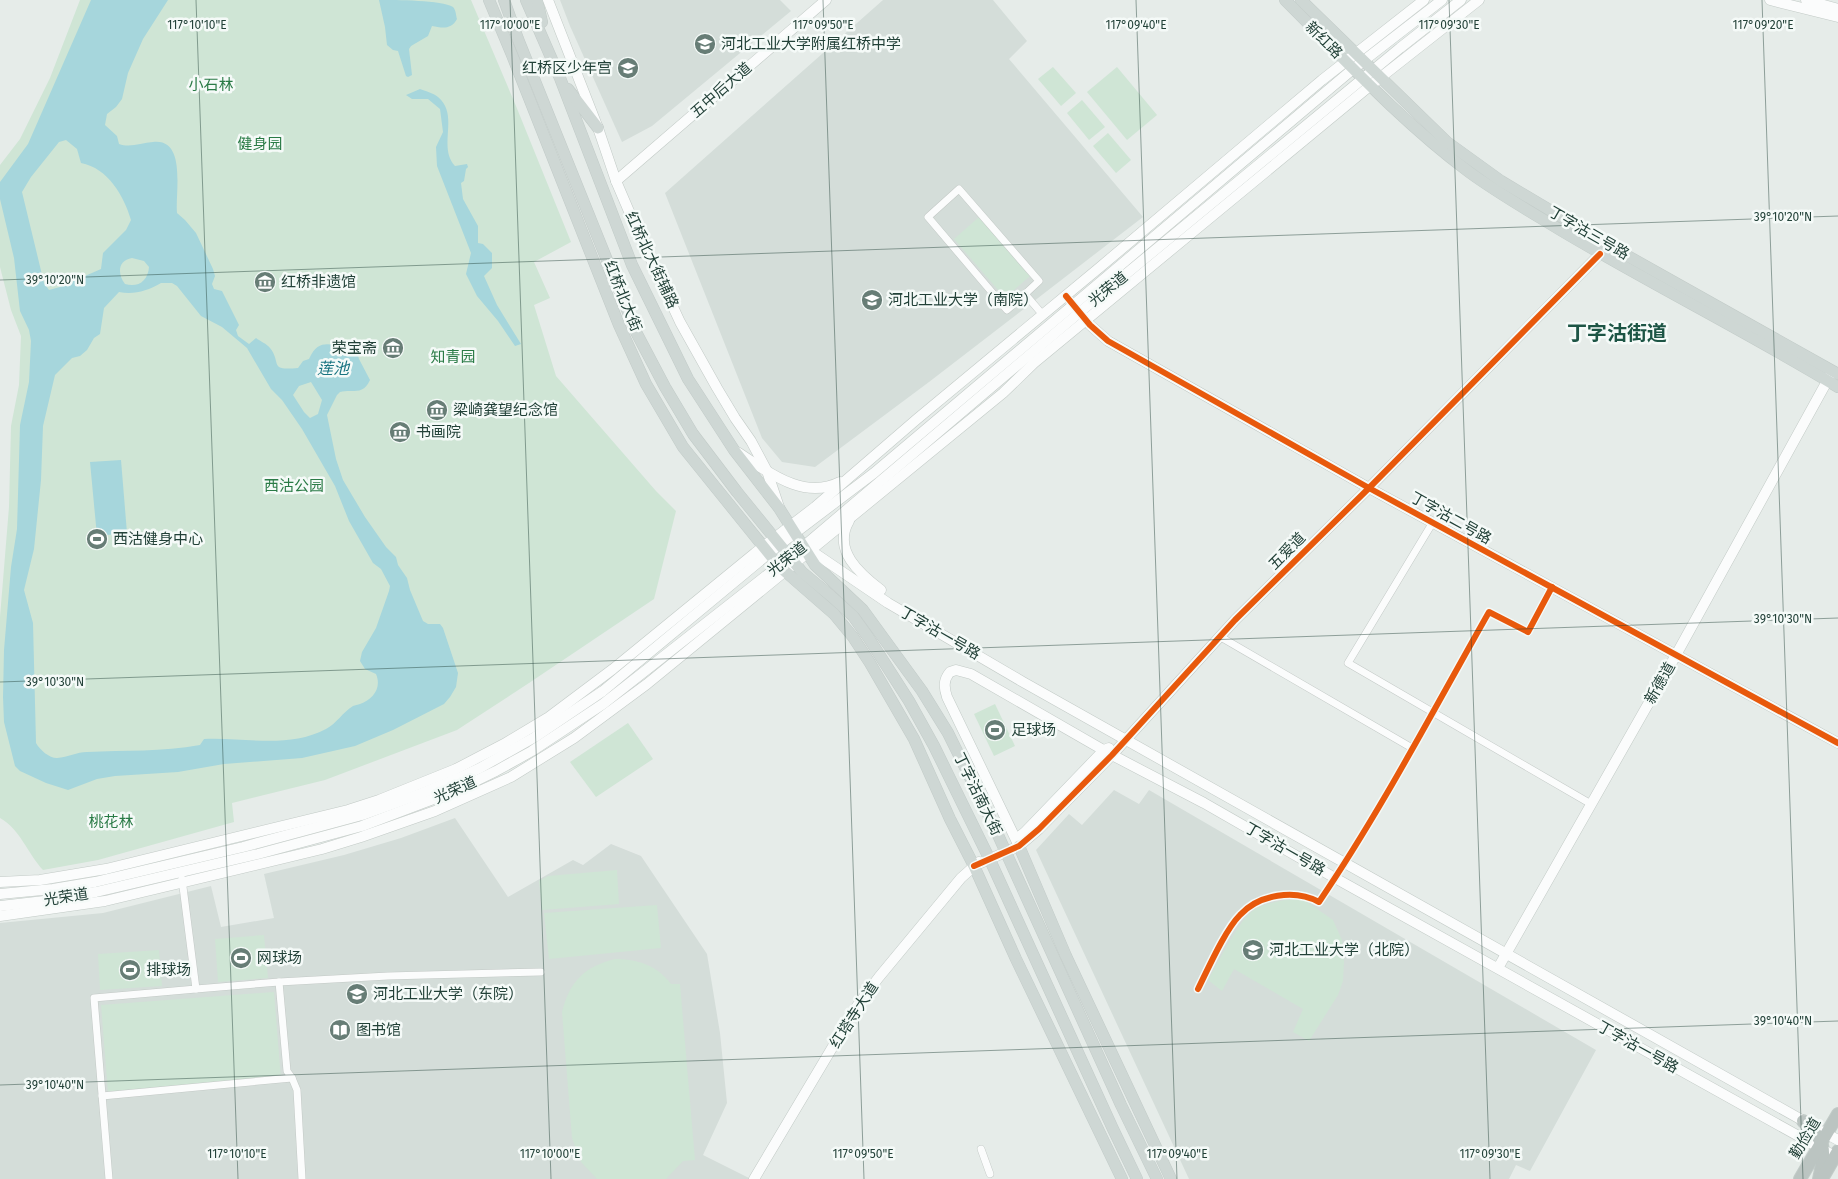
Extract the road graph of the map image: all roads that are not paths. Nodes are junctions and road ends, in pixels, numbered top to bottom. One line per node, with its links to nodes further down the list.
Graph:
1 (489, 0): 43 (main road)
2 (496, 0): 18 (main road)
3 (504, 0): 18 (main road, 红桥北大街)
4 (526, 0): 19 (main road, 红桥北大街)
5 (537, 0): 19 (main road)
6 (548, 0): 24 (main road, 红桥北大街辅路)
7 (826, 0): 25 (main road, 五中后大道)
8 (1285, 0): 21 (main road, 新红路)
9 (1301, 0): 20 (main road, 新红路)
10 (1424, 0): 20 (main road)
11 (1442, 0): 20 (main road, 光荣道)
12 (1461, 0): 23 (main road, 光荣道)
13 (1479, 0): 23 (main road)
14 (1770, 0): 17 (main road)
15 (1806, 0): 16 (main road)
16 (1838, 9)
17 (1838, 17)
18 (518, 39): 42 (main road, 红桥北大街)
19 (547, 46): 22 (main road, 红桥北大街)
20 (1359, 57): 21 (main road, 光荣道); 23 (main road, 丁字沽三号路)
21 (1349, 65): 23 (main road, 新红路); 28 (main road); 29 (main road, 光荣道)
22 (560, 78): 24 (main road); 34 (main road, 红桥北大街)
23 (1372, 78): 26 (main road, 丁字沽三号路); 29 (main road, 光荣道); 31 (main road); 32 (main road, 丁字沽三号路)
24 (598, 128): 25 (main road, 红桥北大街辅路)
25 (616, 181): 35 (main road, 红桥北大街辅路)
26 (1600, 254): 32 (main road, 丁字沽三号路); 37 (main road, 五爱道)
27 (1025, 294): 27 (street); 30 (street)
28 (1066, 296): 29 (main road, 丁字沽二号路); 30 (main road)
29 (1076, 308): 31 (main road, 丁字沽二号路); 41 (main road, 光荣道); 44 (main road, 光荣道)
30 (1043, 315): 36 (main road)
31 (1087, 321): 37 (main road, 丁字沽二号路); 39 (main road)
32 (1833, 375): 33 (main road, 丁字沽三号路); 49 (main road, 新德道)
33 (1838, 386)
34 (734, 450): 35 (main road); 38 (main road, 红桥北大街)
35 (767, 471): 36 (main road); 38 (main road, 红桥北大街辅路)
36 (848, 479): 41 (main road)
37 (1369, 488): 40 (main road, 丁字沽二号路); 48 (main road, 五爱道)
38 (779, 508): 41 (main road, 红桥北大街)
39 (850, 519): 44 (main road); 47 (main road)
40 (1433, 522): 46 (main road, 丁字沽二号路); 50 (street)
41 (793, 529): 42 (main road); 44 (main road, 红桥北大街)
42 (777, 542): 43 (main road); 45 (main road, 红桥北大街)
43 (767, 550): 45 (main road); 61 (main road)
44 (808, 550): 45 (main road, 光荣道); 47 (main road, 丁字沽一号路); 57 (main road, 丁字沽南大街)
45 (787, 564): 58 (main road, 丁字沽南大街); 60 (main road); 61 (main road, 光荣道)
46 (1552, 587): 49 (main road, 丁字沽二号路); 50 (street)
47 (906, 613): 51 (main road, 丁字沽一号路)
48 (1219, 636): 51 (main road, 五爱道); 53 (street)
49 (1676, 655): 52 (main road, 丁字沽二号路); 55 (main road, 新德道)
50 (1433, 712): 53 (street); 55 (street)
51 (1125, 739): 54 (main road, 五爱道); 59 (main road, 丁字沽一号路)
52 (1838, 743)
53 (1412, 748): 59 (street)
54 (1108, 752): 56 (main road, 五爱道); 56 (main road, 丁字沽一号路); 62 (main road, 丁字沽一号路)
55 (1591, 804): 67 (main road, 新德道)
56 (1018, 842): 57 (main road, 五爱道); 68 (main road)
57 (1005, 849): 58 (main road, 红塔寺大道); 74 (main road, 丁字沽南大街)
58 (988, 857): 60 (main road, 红塔寺大道); 89 (main road, 丁字沽南大街)
59 (1346, 862): 62 (street); 67 (main road, 丁字沽一号路)
60 (974, 866): 87 (main road, 红塔寺大道); 88 (main road)
61 (180, 867): 63 (main road); 64 (main road, 光荣道); 65 (main road, 光荣道); 66 (main road); 72 (street)
62 (1335, 878): 69 (main road, 丁字沽一号路); 73 (street)
63 (0, 882)
64 (0, 894)
65 (0, 906)
66 (0, 916)
67 (1506, 954): 69 (main road, 新德道); 78 (main road, 丁字沽一号路)
68 (1066, 956): 74 (main road); 91 (main road)
69 (1498, 968): 81 (main road, 丁字沽一号路)
70 (541, 972): 71 (street)
71 (279, 982): 72 (street); 75 (street)
72 (196, 989): 76 (street)
73 (1198, 989)
74 (1074, 1004): 90 (main road, 丁字沽南大街)
75 (292, 1078): 76 (street); 86 (street)
76 (102, 1096): 85 (street)
77 (1838, 1114): 81 (highway, 勤俭道)
78 (1803, 1120): 81 (highway)
79 (1838, 1140): 81 (main road, 丁字沽一号路)
80 (981, 1149): 83 (street)
81 (1830, 1152): 84 (highway, 勤俭道); 92 (highway, 勤俭道)
82 (1838, 1172): 93 (highway)
83 (990, 1174)
84 (1801, 1177)
85 (109, 1179)
86 (302, 1179)
87 (754, 1179)
88 (1122, 1179)
89 (1138, 1179)
90 (1157, 1179)
91 (1171, 1179)
92 (1820, 1179)
93 (1826, 1179)

